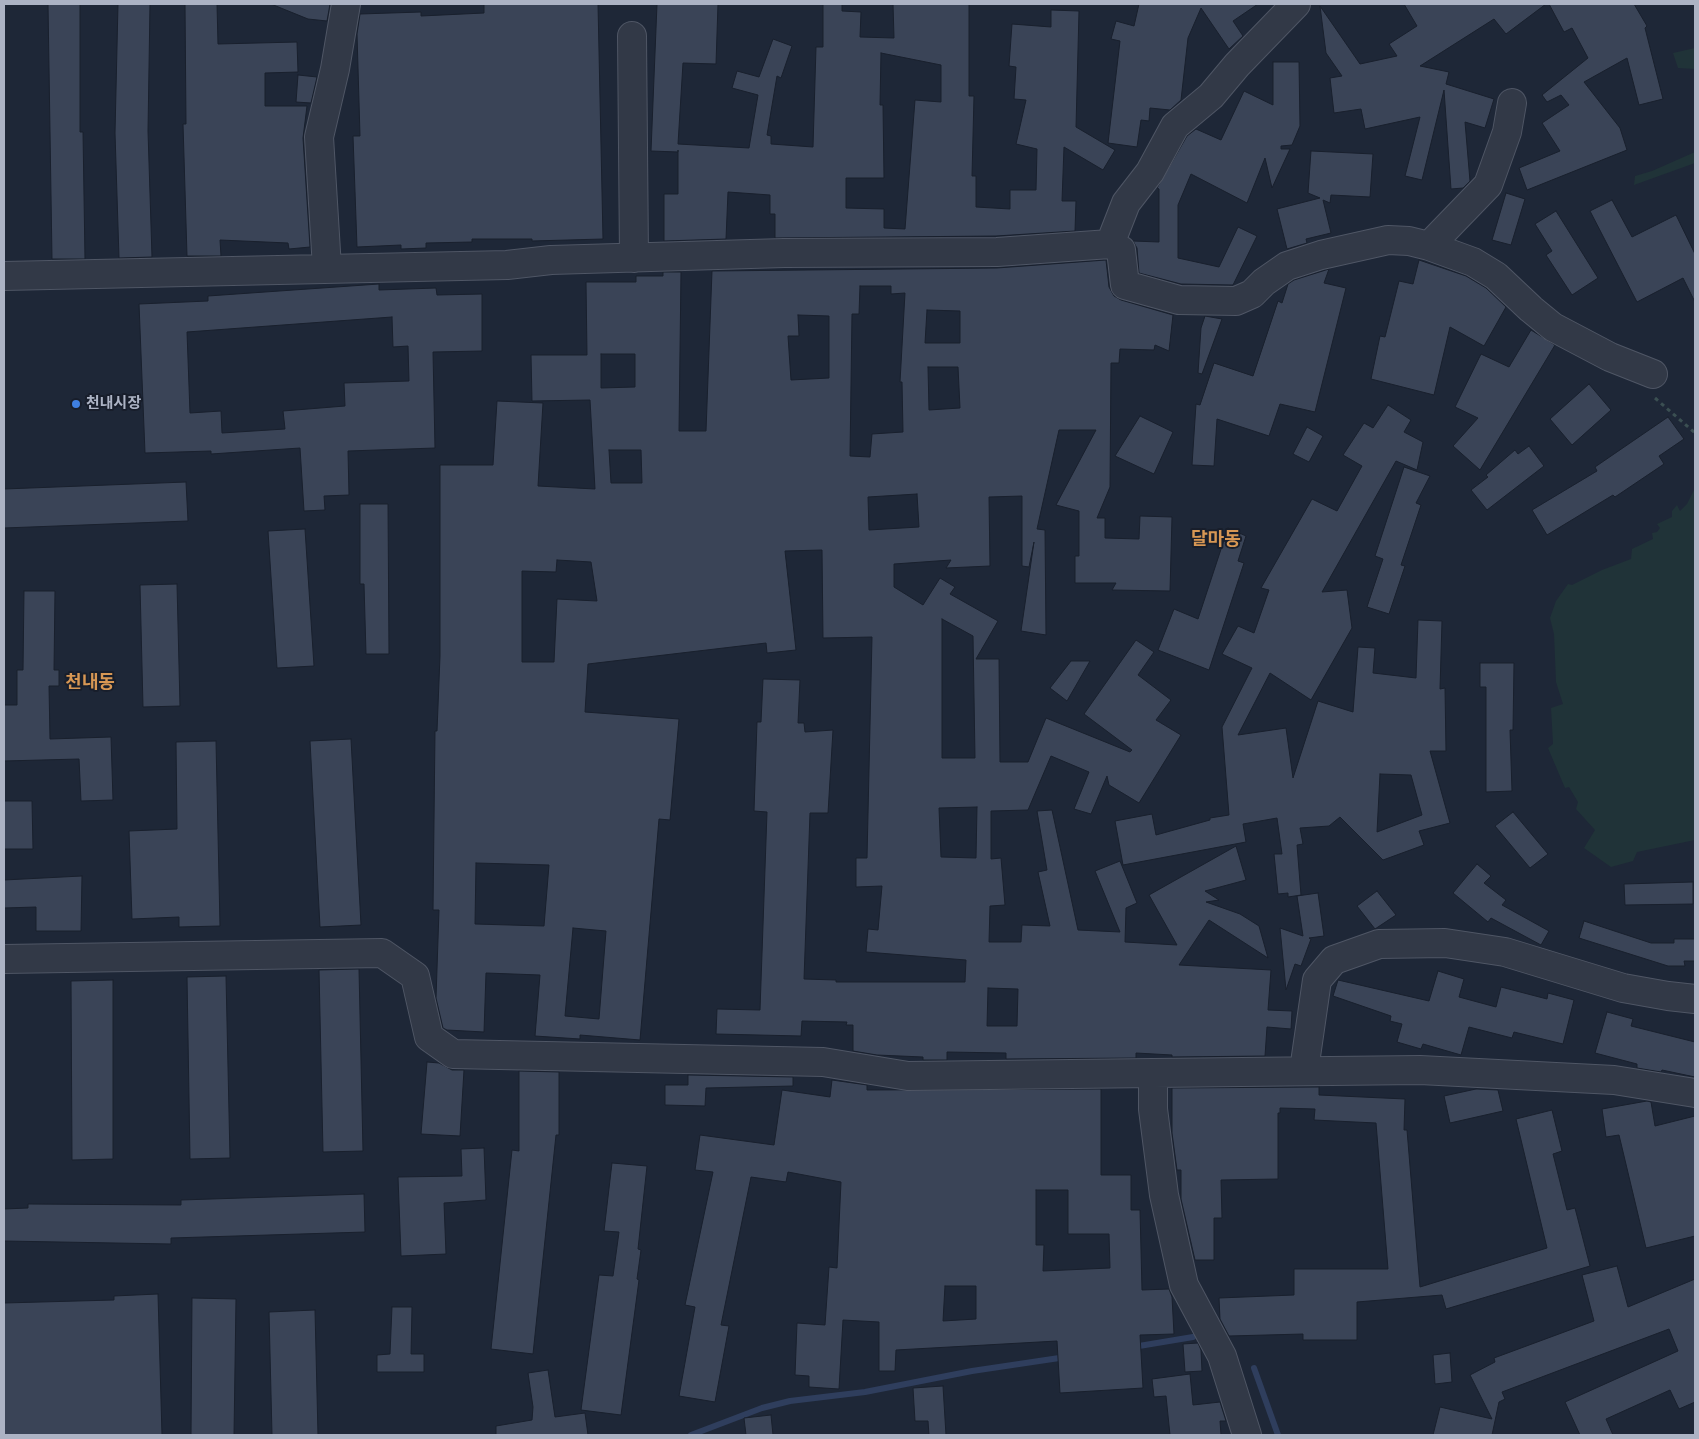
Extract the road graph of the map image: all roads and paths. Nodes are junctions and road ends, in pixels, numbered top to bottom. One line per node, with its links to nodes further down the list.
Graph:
1 (346, 4): 8 (street)
2 (1296, 4): 5 (street)
3 (632, 36): 7 (street)
4 (1512, 102): 6 (street)
5 (1110, 244): 6 (street); 7 (street)
6 (1429, 246): 10 (street)
7 (634, 258): 8 (street)
8 (327, 268): 9 (street)
9 (4, 276)
10 (1653, 374)
11 (4, 958): 14 (street)
12 (1695, 999): 13 (street)
13 (1304, 1070): 14 (street); 15 (street)
14 (1153, 1072): 16 (street)
15 (1695, 1093)
16 (1247, 1435)

